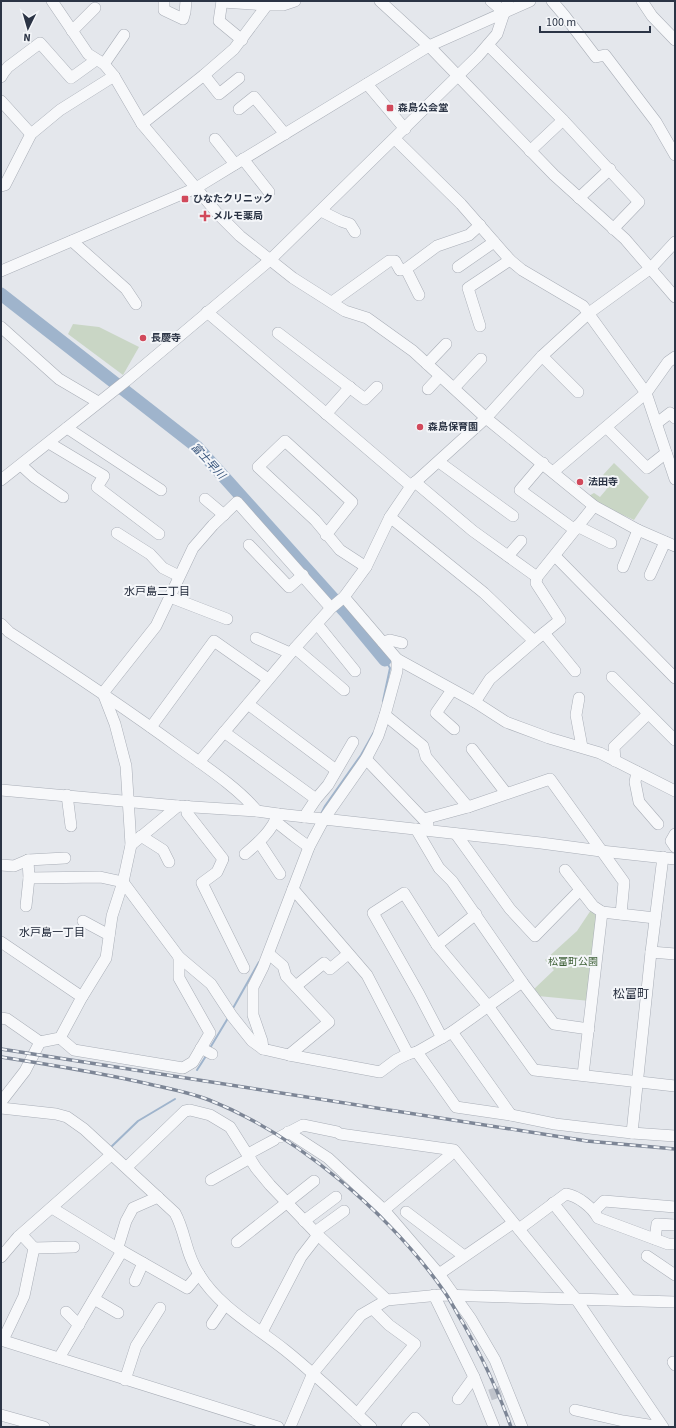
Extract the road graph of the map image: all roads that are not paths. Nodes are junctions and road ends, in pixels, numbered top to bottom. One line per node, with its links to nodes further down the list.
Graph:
1 (52, 1): 15 (street)
2 (164, 1): 3 (street)
3 (186, 1)
4 (222, 1): 12 (street); 17 (street)
5 (295, 1): 12 (street)
6 (380, 1): 20 (street)
7 (491, 1): 14 (street)
8 (508, 1): 14 (street)
9 (530, 1): 14 (street)
10 (552, 1): 38 (street)
11 (642, 1): 18 (street)
12 (267, 5): 17 (street)
13 (95, 8): 15 (street)
14 (504, 12): 19 (street); 20 (street)
15 (72, 31): 21 (street)
16 (124, 35): 21 (street)
17 (242, 40): 23 (street)
18 (675, 40)
19 (488, 45): 25 (street); 30 (street)
20 (429, 46): 25 (street); 27 (street)
21 (100, 62): 22 (street); 24 (street)
22 (2, 73)
23 (204, 75): 26 (street); 31 (street)
24 (114, 76): 31 (street); 33 (street)
25 (458, 76): 32 (street); 37 (street)
26 (239, 78)
27 (368, 84): 32 (street); 34 (street)
28 (1, 101): 33 (street)
29 (240, 109): 34 (street)
30 (563, 120): 37 (street); 40 (street)
31 (142, 124): 42 (street)
32 (405, 129): 36 (street)
33 (31, 134): 41 (street)
34 (285, 134): 39 (street)
35 (215, 139): 39 (street)
36 (395, 139): 45 (street); 46 (street)
37 (530, 151): 44 (street)
38 (675, 156)
39 (239, 162): 42 (street); 43 (street)
40 (610, 169): 44 (street); 47 (street)
41 (1, 186)
42 (196, 188): 49 (street); 52 (street)
43 (269, 192)
44 (579, 198): 47 (street)
45 (320, 211): 48 (street); 52 (street)
46 (480, 225): 50 (street); 56 (street)
47 (613, 229): 55 (street)
48 (355, 232)
49 (72, 241): 57 (street); 61 (street)
50 (494, 242): 53 (street); 54 (street)
51 (675, 242): 55 (street)
52 (270, 260): 60 (street); 62 (street)
53 (510, 260): 63 (street); 64 (street)
54 (458, 267)
55 (651, 268): 59 (street); 63 (street)
56 (406, 269): 58 (street); 60 (street)
57 (1, 271)
58 (419, 295)
59 (675, 297)
60 (332, 302): 71 (street)
61 (136, 304)
62 (207, 312): 79 (street); 80 (street)
63 (589, 314): 68 (street); 78 (street)
64 (480, 326)
65 (1, 327): 79 (street)
66 (278, 333): 73 (street)
67 (446, 344): 71 (street)
68 (542, 356): 77 (street); 81 (street)
69 (675, 357): 78 (street)
70 (481, 359): 75 (street)
71 (427, 364): 72 (street)
72 (440, 376): 75 (street); 76 (street)
73 (350, 387): 74 (street); 80 (street)
74 (377, 387)
75 (454, 388): 81 (street)
76 (428, 389)
77 (578, 392)
78 (646, 393): 83 (street); 85 (street)
79 (98, 402): 84 (street)
80 (326, 414): 94 (street)
81 (486, 418): 88 (street); 90 (street)
82 (675, 418): 83 (street)
83 (656, 423): 87 (street)
84 (67, 428): 86 (street); 95 (street)
85 (606, 428): 87 (street); 91 (street)
86 (49, 443): 89 (street); 105 (street)
87 (666, 453): 92 (street)
88 (439, 462): 94 (street); 100 (street)
89 (21, 464): 93 (street); 96 (street)
90 (543, 464): 91 (street); 102 (street)
91 (553, 472): 98 (street)
92 (675, 479)
93 (1, 480)
94 (413, 484): 101 (street); 111 (street)
95 (161, 490)
96 (63, 497)
97 (205, 499): 99 (street)
98 (594, 506): 102 (street); 103 (street)
99 (224, 515): 115 (street); 116 (street)
100 (513, 516)
101 (390, 517): 113 (street); 127 (street)
102 (576, 528): 108 (street); 112 (street)
103 (638, 530): 110 (street); 114 (street)
104 (117, 533): 116 (street)
105 (159, 534)
106 (326, 535): 106 (street); 113 (street)
107 (521, 541): 111 (street)
108 (611, 543)
109 (249, 544): 115 (street)
110 (670, 544): 117 (street)
111 (508, 556): 118 (street)
112 (554, 556): 118 (street); 135 (street)
113 (366, 567): 120 (street)
114 (623, 567)
115 (303, 575): 121 (street)
116 (179, 576): 119 (street)
117 (650, 576)
118 (537, 577): 125 (street)
119 (170, 597): 122 (street); 139 (street)
120 (344, 597): 121 (street); 128 (street)
121 (331, 608): 124 (street)
122 (227, 619)
123 (1, 624): 139 (street)
124 (317, 624): 130 (street); 132 (street)
125 (544, 633): 127 (street); 133 (street)
126 (256, 638): 130 (street)
127 (534, 640): 141 (street)
128 (383, 642): 129 (street); 131 (street)
129 (402, 643)
130 (293, 651): 136 (street); 137 (street)
131 (397, 659): 138 (street); 143 (street)
132 (355, 671)
133 (575, 671)
134 (612, 677): 144 (street)
135 (675, 678)
136 (268, 679): 142 (street); 145 (street)
137 (344, 690)
138 (452, 690): 141 (street); 146 (street)
139 (103, 693): 145 (street); 162 (street)
140 (579, 698): 150 (street)
141 (475, 702): 150 (street)
142 (248, 704): 147 (street); 155 (street)
143 (385, 714): 152 (street); 164 (street)
144 (648, 714): 148 (street); 153 (street)
145 (151, 727): 154 (street)
146 (454, 729)
147 (224, 732): 154 (street); 161 (street)
148 (675, 740)
149 (353, 742): 155 (street)
150 (582, 747): 153 (street)
151 (472, 749): 159 (street)
152 (366, 759): 167 (street); 168 (street)
153 (616, 761): 156 (street)
154 (199, 762): 165 (street)
155 (336, 770): 161 (street)
156 (637, 772): 158 (street); 169 (street)
157 (1, 790): 160 (street)
158 (675, 791)
159 (506, 793): 164 (street); 180 (street)
160 (67, 796): 162 (street); 170 (street)
161 (316, 799): 167 (street)
162 (128, 802): 163 (street); 177 (street)
163 (183, 806): 165 (street); 175 (street); 208 (street)
164 (468, 807): 168 (street)
165 (257, 811): 166 (street)
166 (277, 818): 167 (street); 176 (street); 178 (street)
167 (315, 818): 171 (street); 178 (street)
168 (424, 819): 172 (street)
169 (658, 824)
170 (71, 826)
171 (416, 829): 172 (street); 196 (street)
172 (436, 831): 173 (street)
173 (456, 834): 180 (street); 193 (street)
174 (675, 834): 179 (street)
175 (141, 836): 177 (street); 186 (street)
176 (259, 842): 181 (street); 189 (street)
177 (131, 845): 191 (street)
178 (306, 845): 192 (street)
179 (675, 847)
180 (601, 851): 183 (street); 197 (street)
181 (245, 854)
182 (65, 858): 185 (street)
183 (663, 858): 184 (street); 198 (street)
184 (675, 859)
185 (28, 860): 187 (street); 190 (street)
186 (169, 862)
187 (1, 866)
188 (565, 870): 193 (street)
189 (280, 874)
190 (29, 878): 191 (street); 194 (street)
191 (123, 882): 200 (street); 207 (street)
192 (293, 889): 204 (street); 205 (street)
193 (580, 890): 195 (street)
194 (26, 906)
195 (602, 912): 197 (street); 214 (street)
196 (476, 914): 202 (street); 209 (street)
197 (621, 914): 198 (street)
198 (655, 918): 203 (street)
199 (83, 921): 200 (street)
200 (108, 935): 211 (street)
201 (1, 942): 211 (street)
202 (437, 945): 212 (street); 217 (street)
203 (651, 952): 206 (street); 223 (street)
204 (269, 954): 210 (street); 219 (street)
205 (348, 954): 210 (street); 220 (street)
206 (675, 954)
207 (179, 957): 216 (street); 219 (street)
208 (244, 968)
209 (522, 982): 212 (street); 214 (street)
210 (296, 986): 221 (street)
211 (82, 997): 216 (street)
212 (488, 1006): 215 (street); 222 (street)
213 (1, 1018): 218 (street)
214 (589, 1029): 222 (street)
215 (452, 1032): 217 (street); 227 (street)
216 (60, 1038): 218 (street)
217 (442, 1038): 220 (street)
218 (40, 1042): 225 (street)
219 (263, 1049): 221 (street)
220 (413, 1053): 221 (street); 227 (street)
221 (289, 1056)
222 (582, 1075): 223 (street)
223 (637, 1082): 224 (street); 228 (street)
224 (675, 1086)
225 (1, 1102)
226 (1, 1108): 231 (street)
227 (511, 1114): 228 (street)
228 (632, 1133): 230 (street)
229 (281, 1136): 232 (street); 243 (street); 249 (street)
230 (675, 1136)
231 (108, 1152): 234 (street); 242 (street)
232 (249, 1156): 234 (street); 235 (street); 239 (street)
233 (450, 1156): 243 (street)
234 (127, 1167): 237 (street)
235 (211, 1180)
236 (314, 1181): 239 (street)
237 (158, 1197): 257 (street); 262 (street)
238 (336, 1197): 247 (street)
239 (286, 1203): 247 (street); 253 (street)
240 (553, 1203): 245 (street); 249 (street); 271 (street)
241 (675, 1207): 245 (street)
242 (52, 1208): 250 (street); 257 (street)
243 (384, 1210): 263 (street)
244 (344, 1211): 251 (street)
245 (594, 1211): 252 (street)
246 (406, 1212): 258 (street)
247 (304, 1220): 251 (street)
248 (675, 1225): 252 (street)
249 (516, 1226): 258 (street); 269 (street)
250 (22, 1234): 256 (street); 260 (street)
251 (316, 1234): 270 (street); 280 (street)
252 (655, 1239): 254 (street)
253 (237, 1242)
254 (675, 1244)
255 (74, 1246): 256 (street)
256 (34, 1248): 281 (street)
257 (120, 1249): 261 (street); 268 (street)
258 (464, 1256): 263 (street)
259 (646, 1256): 264 (street)
260 (1, 1258)
261 (143, 1263): 262 (street); 265 (street)
262 (198, 1274): 273 (street)
263 (439, 1274): 267 (street)
264 (675, 1275)
265 (135, 1281)
266 (434, 1295): 267 (street); 270 (street); 284 (street)
267 (454, 1295): 269 (street); 297 (street)
268 (94, 1299): 277 (street); 279 (street)
269 (576, 1299): 271 (street); 298 (street)
270 (387, 1300): 275 (street)
271 (630, 1300): 272 (street)
272 (675, 1302)
273 (225, 1305): 278 (street); 280 (street)
274 (160, 1308): 285 (street)
275 (373, 1309): 283 (street); 288 (street)
276 (66, 1312): 279 (street)
277 (118, 1313)
278 (212, 1324)
279 (79, 1325): 282 (street)
280 (262, 1332): 283 (street)
281 (2, 1340): 282 (street)
282 (59, 1358): 285 (street)
283 (313, 1373): 288 (street); 292 (street)
284 (474, 1377): 286 (street); 296 (street)
285 (125, 1380): 291 (street)
286 (458, 1398)
287 (575, 1410): 298 (street)
288 (357, 1414): 293 (street)
289 (1, 1415): 290 (street)
290 (44, 1427)
291 (278, 1427)
292 (290, 1427)
293 (371, 1427)
294 (408, 1427): 295 (street)
295 (424, 1427)
296 (494, 1427)
297 (522, 1427)
298 (662, 1427)

